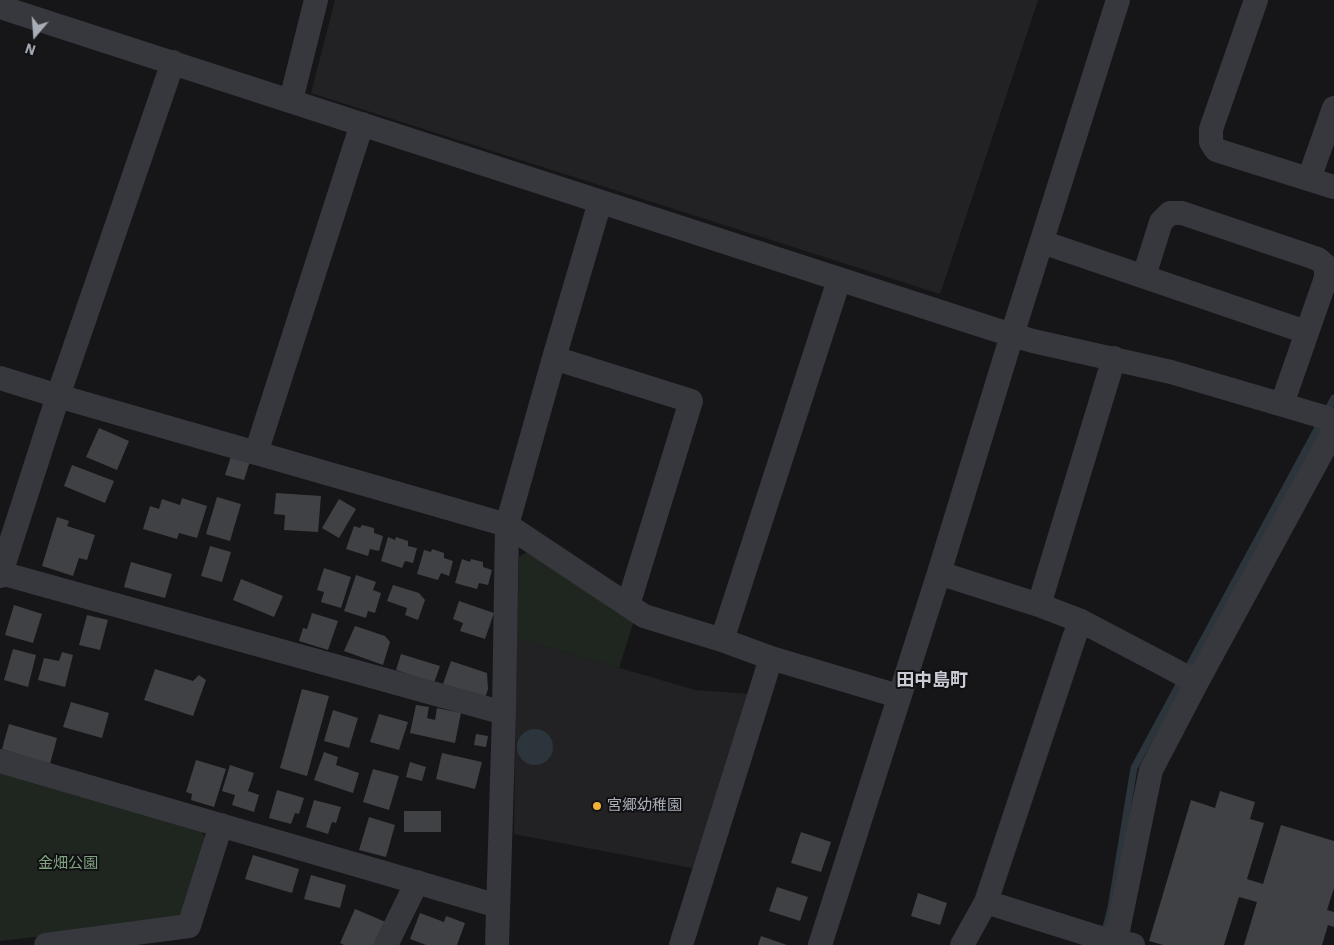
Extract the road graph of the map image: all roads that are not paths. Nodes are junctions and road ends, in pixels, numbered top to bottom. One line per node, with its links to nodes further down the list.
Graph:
1 (316, 0): 6 (street)
2 (1118, 0): 12 (street)
3 (1256, 0): 9 (street)
4 (0, 7): 5 (street)
5 (173, 62): 6 (street); 20 (street)
6 (291, 100): 8 (street)
7 (1334, 108): 9 (street)
8 (362, 124): 11 (street); 24 (street)
9 (1309, 179): 10 (street)
10 (1334, 187)
11 (600, 202): 14 (street); 17 (street)
12 (1042, 242): 13 (street); 16 (street)
13 (1144, 276): 15 (street); 15 (street)
14 (839, 280): 16 (street); 31 (street)
15 (1306, 332): 21 (street)
16 (1012, 335): 18 (street); 26 (street)
17 (554, 358): 25 (street); 28 (street)
18 (1114, 358): 21 (street); 29 (street)
19 (0, 378): 20 (street)
20 (58, 396): 24 (street); 27 (street)
21 (1282, 404): 22 (street)
22 (1334, 420)
23 (1334, 430): 33 (street)
24 (256, 453): 25 (street)
25 (507, 526): 28 (street); 35 (street)
26 (939, 573): 29 (street); 34 (street)
27 (0, 574): 35 (street)
28 (628, 605): 31 (street)
29 (1039, 605): 30 (street)
30 (1081, 621): 33 (street); 39 (street)
31 (722, 640): 32 (street)
32 (771, 658): 34 (street); 45 (street)
33 (1197, 682): 41 (street)
34 (898, 696): 46 (street)
35 (504, 713): 40 (street)
36 (0, 761): 37 (street)
37 (221, 825): 38 (street); 42 (street)
38 (417, 882): 40 (street); 43 (street)
39 (986, 902): 41 (street); 47 (street)
40 (498, 906): 44 (street)
41 (1121, 944)
42 (46, 945)
43 (386, 945)
44 (497, 945)
45 (681, 945)
46 (820, 945)
47 (962, 945)

